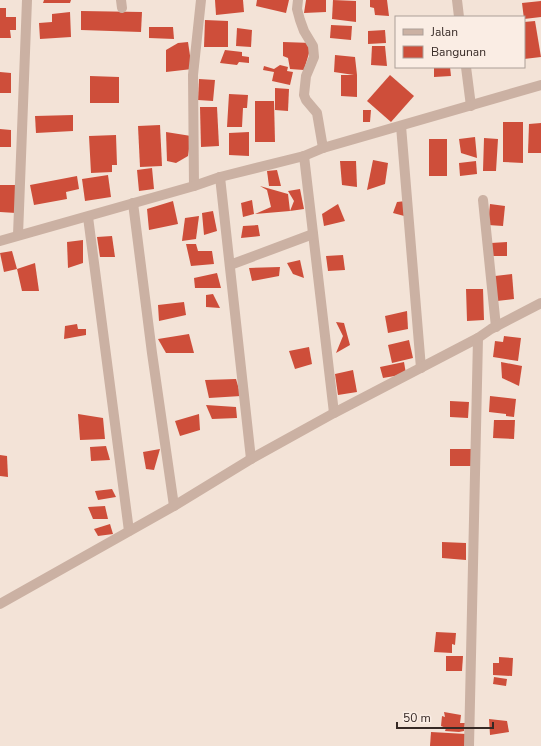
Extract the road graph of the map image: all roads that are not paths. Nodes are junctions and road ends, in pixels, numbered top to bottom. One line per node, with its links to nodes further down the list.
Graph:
1 (27, 0): 18 (street)
2 (201, 0): 13 (street)
3 (298, 0): 10 (street)
4 (457, 0): 5 (street)
5 (459, 16)
6 (466, 68): 8 (street)
7 (541, 85): 8 (street)
8 (471, 106): 9 (street)
9 (401, 126): 10 (street); 24 (street)
10 (323, 148): 11 (street)
11 (304, 156): 12 (street); 17 (street)
12 (220, 177): 13 (street); 20 (street)
13 (194, 186): 15 (street)
14 (483, 200): 22 (street)
15 (133, 203): 16 (street); 27 (street)
16 (88, 217): 18 (street); 28 (street)
17 (313, 234): 20 (street); 25 (street)
18 (18, 236): 19 (street)
19 (0, 241)
20 (230, 265): 26 (street)
21 (541, 303): 22 (street)
22 (496, 327): 23 (street)
23 (478, 338): 24 (street); 30 (street)
24 (421, 368): 25 (street)
25 (334, 413): 26 (street)
26 (251, 459): 27 (street)
27 (174, 506): 28 (street)
28 (129, 531): 29 (street)
29 (0, 604)
30 (469, 746)

